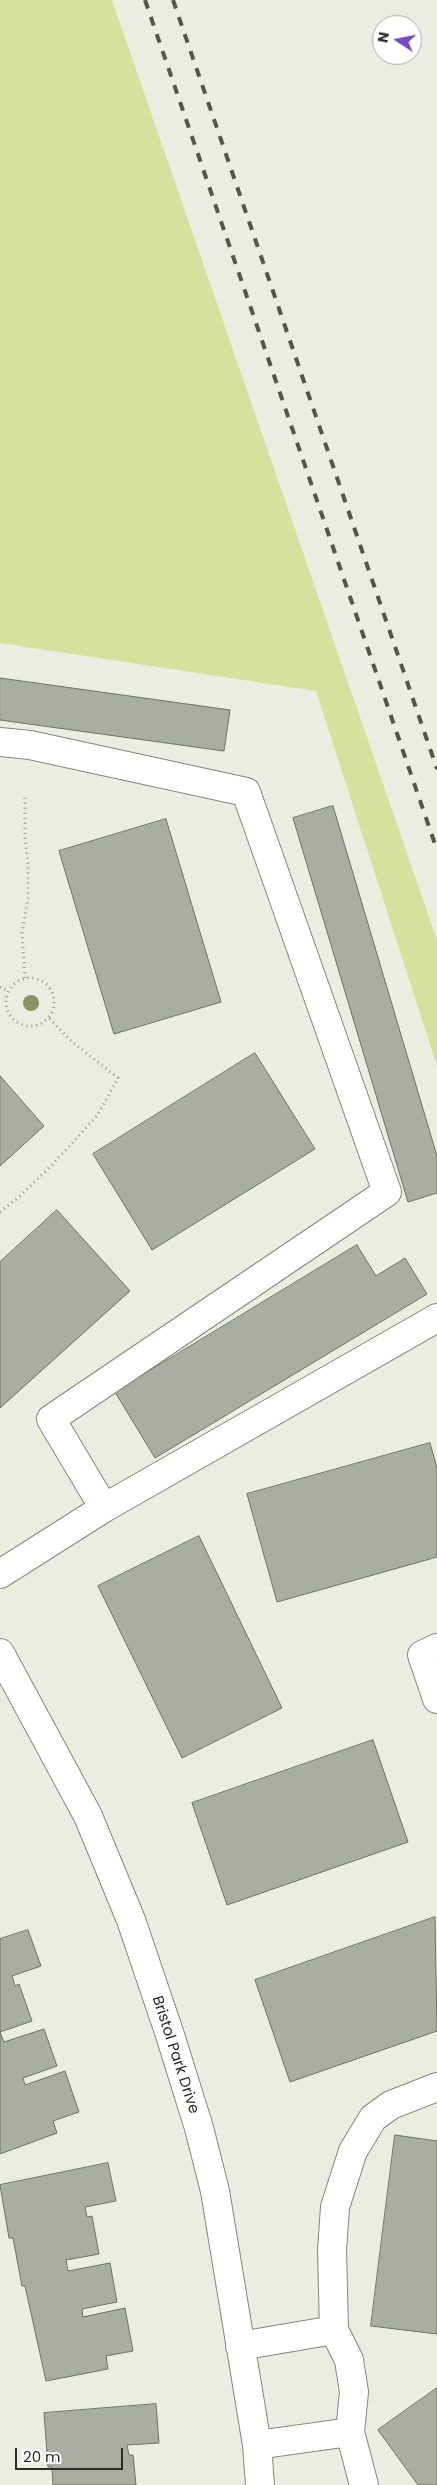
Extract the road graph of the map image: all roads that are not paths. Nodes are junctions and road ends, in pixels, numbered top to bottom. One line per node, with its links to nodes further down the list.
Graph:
1 (0, 742): 3 (street)
2 (437, 1318): 3 (street)
3 (104, 1508): 4 (street)
4 (0, 1574)
5 (437, 1648): 7 (street)
6 (0, 1653): 10 (street, Bristol Park Drive)
7 (437, 1699)
8 (437, 2087): 9 (street)
9 (334, 2330): 10 (street); 11 (street)
10 (240, 2346): 12 (street, Bristol Park Drive)
11 (350, 2432): 12 (street); 14 (street)
12 (257, 2445): 13 (street, Bristol Park Drive)
13 (260, 2485)
14 (364, 2485)

